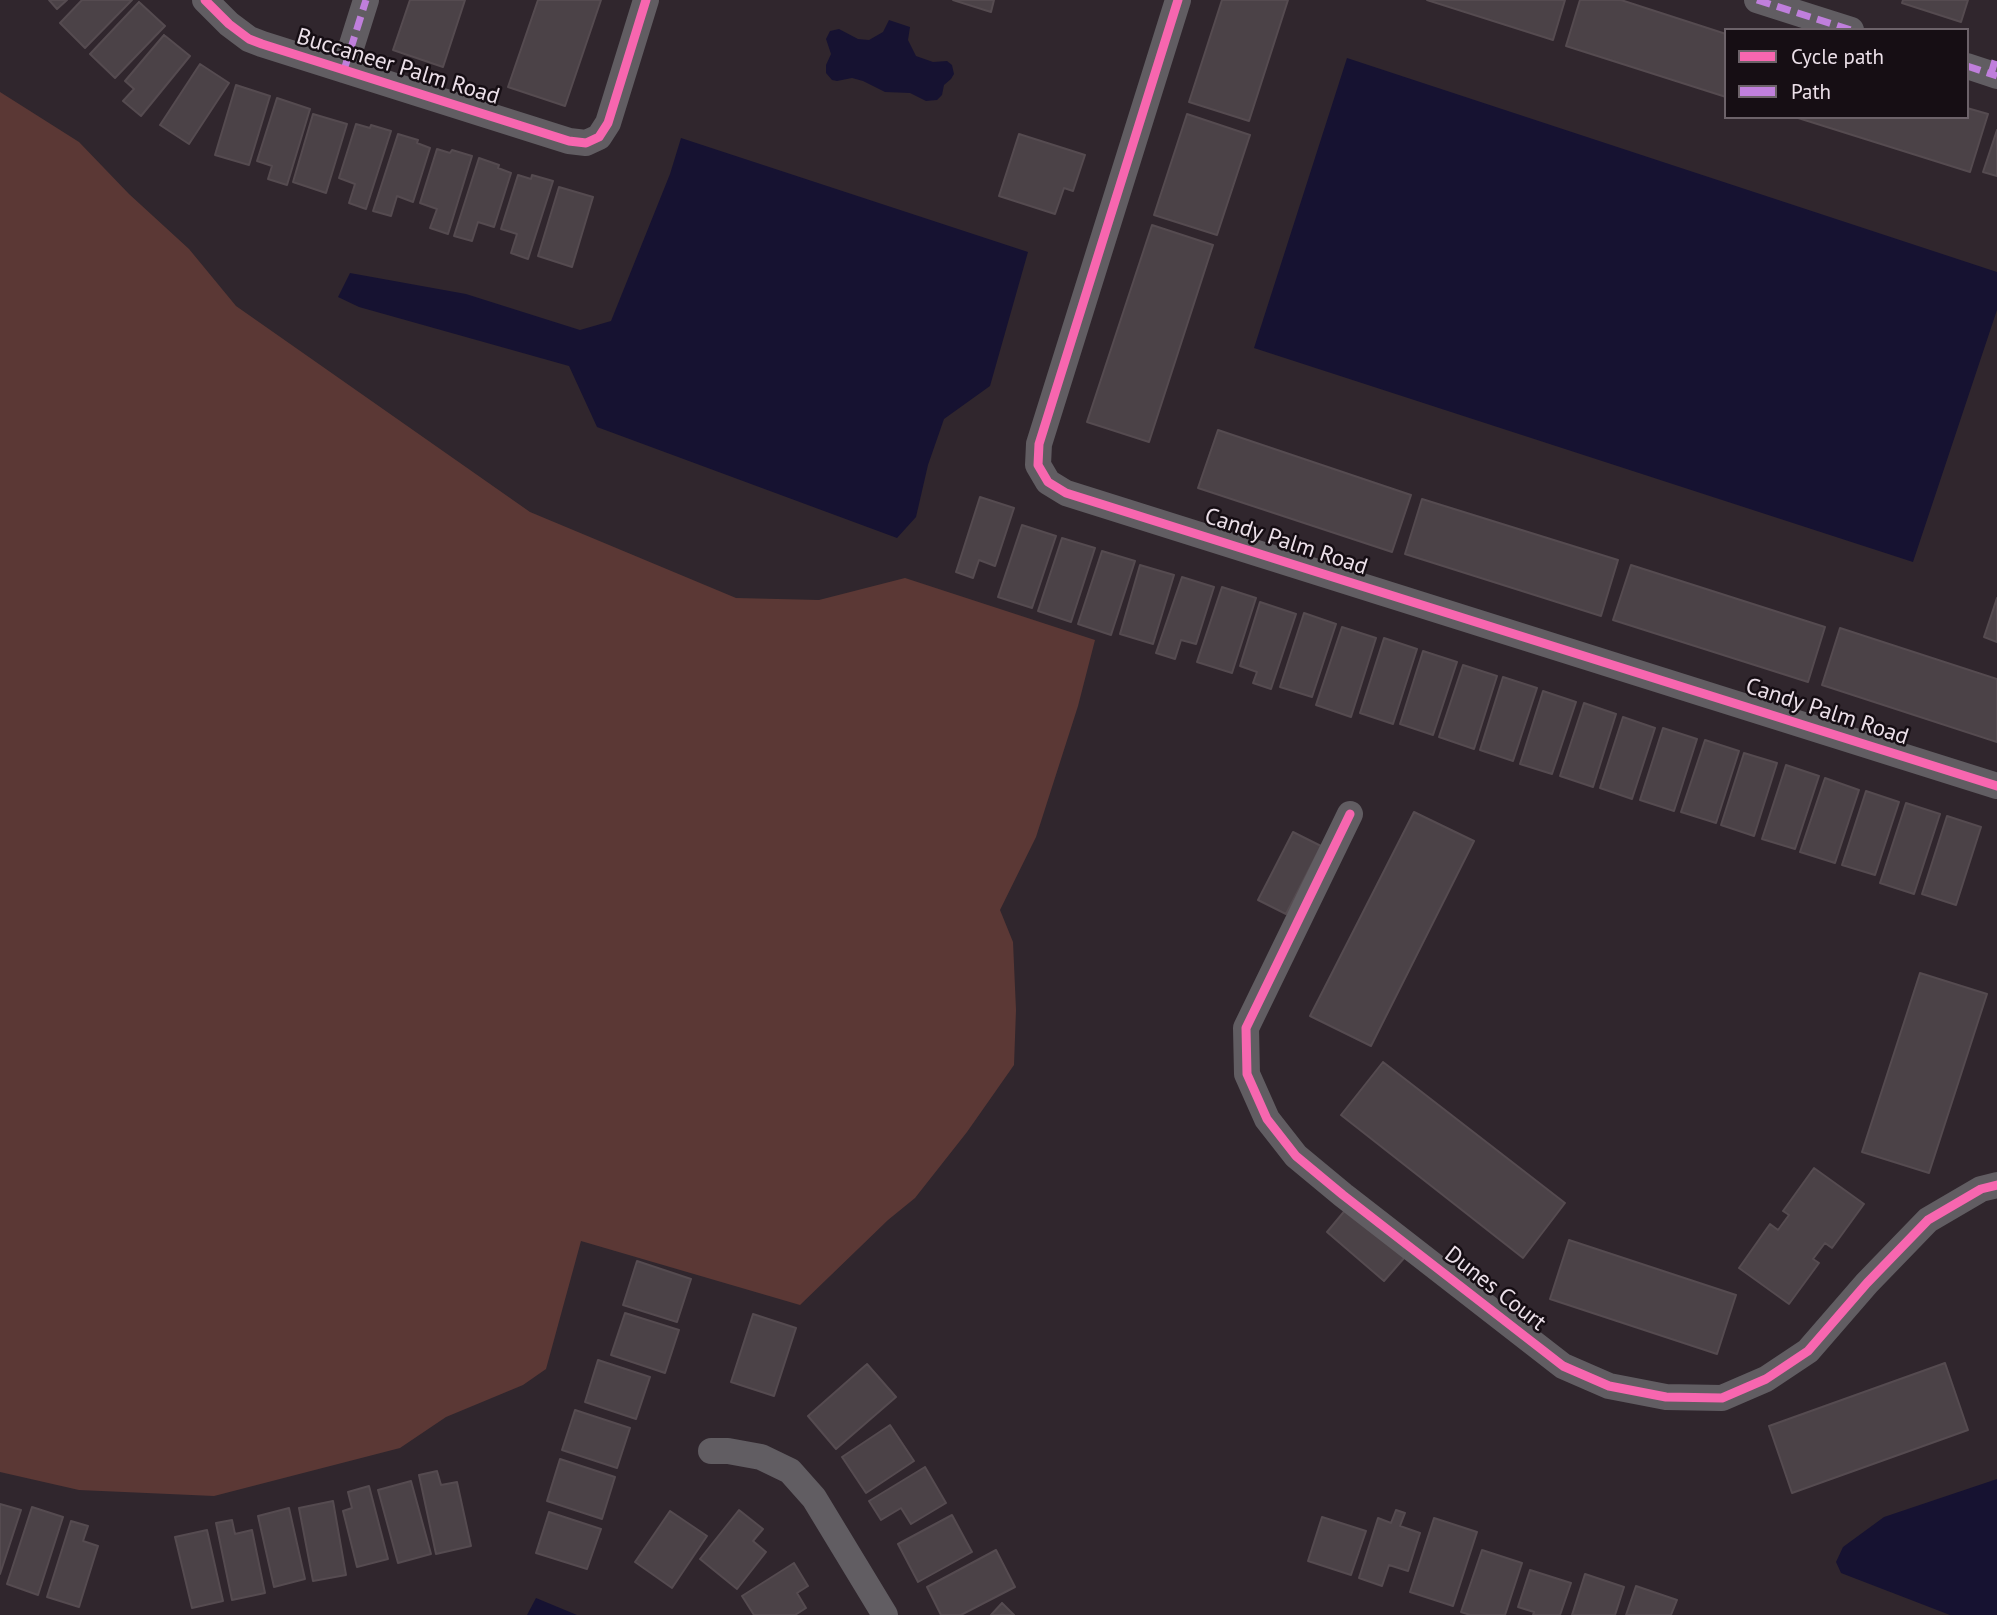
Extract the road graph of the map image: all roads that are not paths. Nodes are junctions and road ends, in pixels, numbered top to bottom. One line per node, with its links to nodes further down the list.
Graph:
1 (205, 0): 7 (street, Buccaneer Palm Road)
2 (366, 0): 7 (street)
3 (646, 0): 7 (street, Buccaneer Palm Road)
4 (1178, 0): 8 (street, Candy Palm Road)
5 (1757, 0): 6 (street)
6 (1845, 28)
7 (344, 70)
8 (1997, 786)
9 (1350, 814): 10 (street, Dunes Court)
10 (1997, 1185)
11 (711, 1451): 12 (street)
12 (885, 1615)

